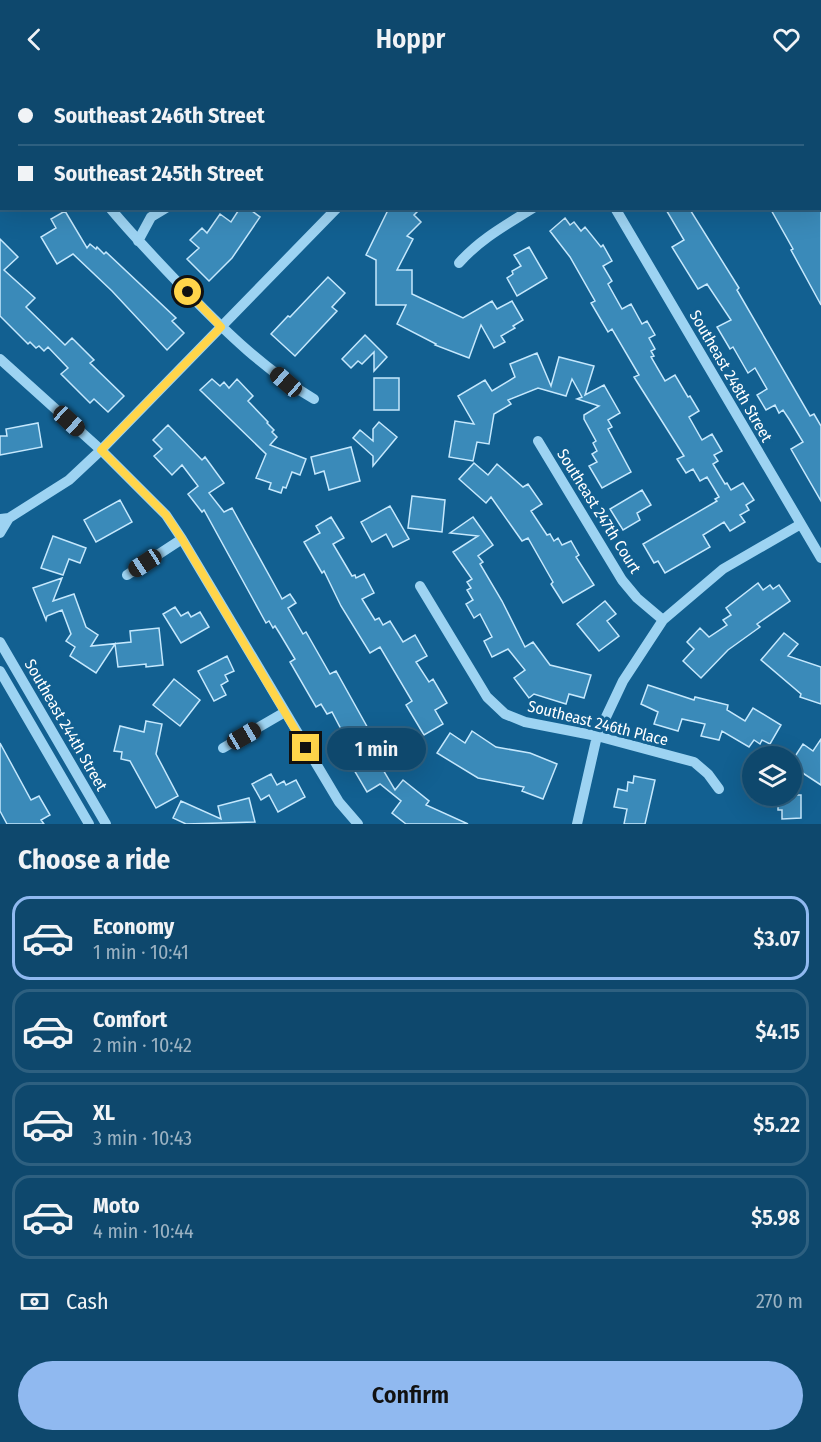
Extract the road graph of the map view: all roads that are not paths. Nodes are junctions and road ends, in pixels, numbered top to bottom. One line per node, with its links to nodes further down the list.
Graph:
1 (112, 210): 6 (street)
2 (163, 210): 6 (street)
3 (335, 210): 8 (street)
4 (529, 210): 7 (street)
5 (616, 210): 14 (street, Southeast 248th Street)
6 (138, 241): 8 (street)
7 (459, 263)
8 (221, 327): 10 (street); 12 (street)
9 (1, 363): 12 (street)
10 (314, 399)
11 (538, 441): 20 (street, Southeast 247th Court)
12 (101, 450): 13 (street); 16 (street)
13 (5, 519): 15 (street)
14 (801, 524): 17 (street, Southeast 248th Street); 20 (street)
15 (0, 533)
16 (182, 539): 18 (street); 23 (street)
17 (821, 558)
18 (127, 575)
19 (420, 586): 24 (street, Southeast 246th Place)
20 (663, 620): 24 (street)
21 (0, 642): 28 (street, Southeast 244th Street)
22 (0, 671): 27 (street, Southeast 244th Street)
23 (285, 712): 25 (street); 29 (street)
24 (597, 736): 26 (street, Southeast 246th Place); 30 (street)
25 (223, 748)
26 (719, 789)
27 (89, 824)
28 (106, 824)
29 (358, 824)
30 (578, 824)

